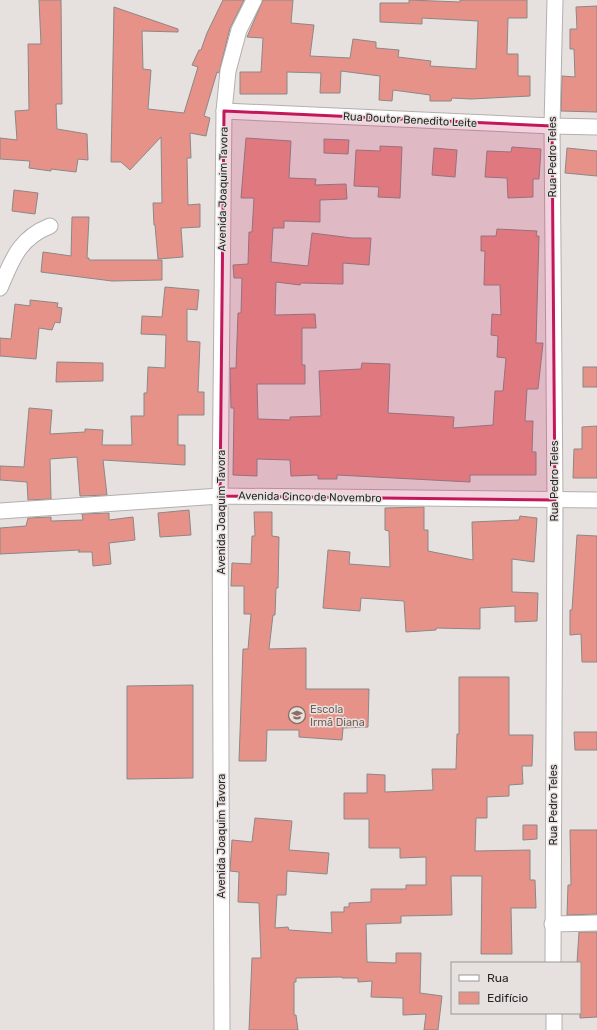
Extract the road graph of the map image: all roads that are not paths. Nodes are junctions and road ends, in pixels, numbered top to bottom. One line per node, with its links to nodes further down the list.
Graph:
1 (254, 0): 3 (street, Avenida Joaquim Tavora)
2 (555, 0): 4 (street, Rua Pedro Teles)
3 (224, 111): 4 (street, Rua Doutor Benedito Leite); 8 (street, Avenida Joaquim Tavora)
4 (552, 126): 5 (street, Rua Doutor Benedito Leite); 9 (street, Rua Pedro Teles)
5 (597, 127)
6 (50, 226): 7 (street)
7 (0, 288)
8 (220, 496): 9 (street, Avenida Cinco de Novembro); 11 (street, Avenida Cinco de Novembro); 16 (street, Avenida Joaquim Tavora)
9 (555, 500): 10 (street, Avenida Cinco de Novembro); 13 (street, Rua Pedro Teles)
10 (597, 500)
11 (0, 511)
12 (597, 923): 13 (street)
13 (552, 924): 14 (street, Rua Pedro Teles)
14 (553, 962)
15 (554, 1014): 17 (street)
16 (222, 1030)
17 (554, 1030)

